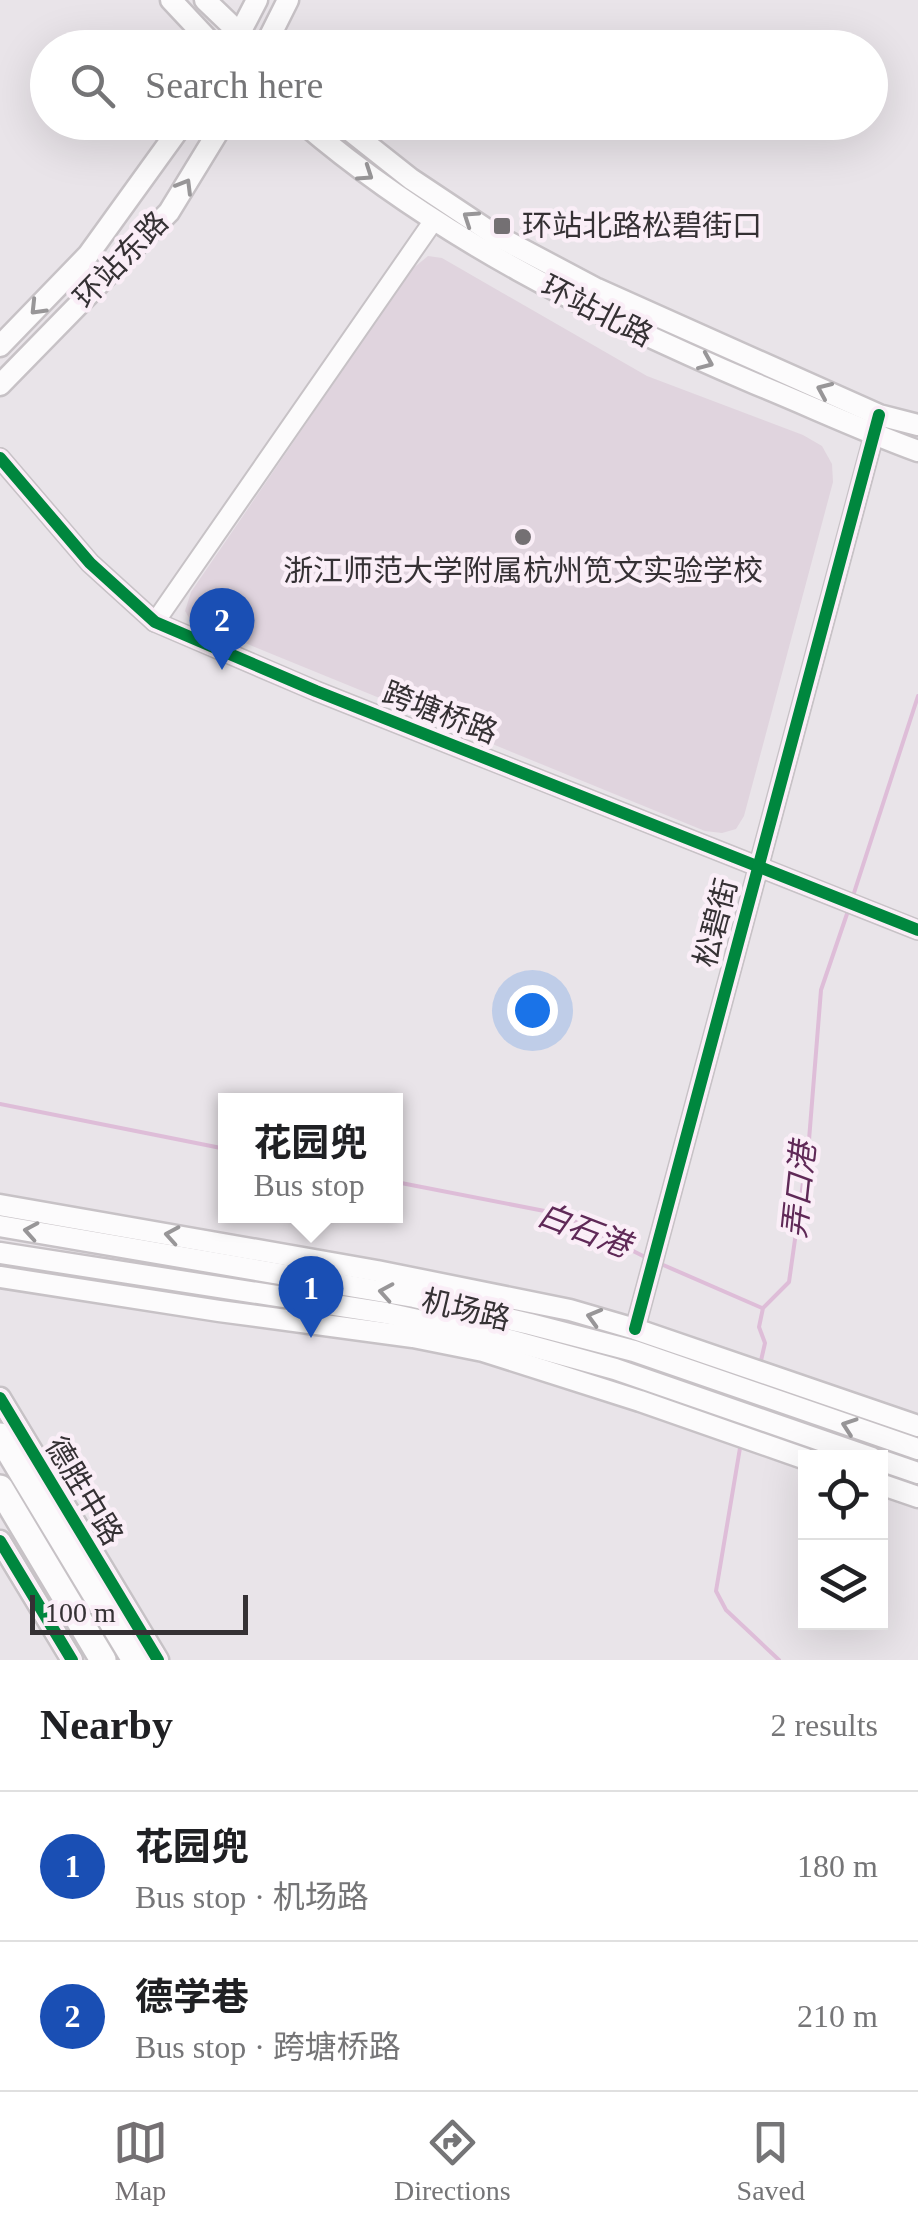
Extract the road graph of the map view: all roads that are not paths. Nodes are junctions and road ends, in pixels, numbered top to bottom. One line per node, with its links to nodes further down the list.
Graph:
1 (171, 0): 5 (main road)
2 (205, 0): 6 (main road)
3 (257, 0): 7 (main road)
4 (288, 0): 8 (main road)
5 (199, 30)
6 (231, 30)
7 (247, 30)
8 (273, 30)
9 (171, 140): 14 (main road, 环站东路, one-way to 14)
10 (213, 140): 15 (main road, 环站东路, one-way to 10)
11 (323, 140): 13 (main road, 环站北路, one-way to 13)
12 (362, 140): 16 (main road, 环站北路, one-way to 12)
13 (434, 220): 16 (main road, 环站北路, one-way to 16); 20 (street)
14 (0, 346)
15 (0, 385)
16 (876, 424): 17 (main road, 环站北路); 18 (main road, 环站北路); 21 (street, 松碧街)
17 (917, 425)
18 (916, 450)
19 (0, 458): 20 (street, 跨塘桥路)
20 (155, 622): 21 (street, 跨塘桥路)
21 (758, 865): 22 (street, 跨塘桥路); 30 (street, 松碧街)
22 (918, 930)
23 (0, 1206): 26 (main road, 机场路, one-way to 23)
24 (0, 1226): 26 (main road, 机场路, one-way to 24)
25 (0, 1253): 27 (main road, 机场路)
26 (235, 1256): 30 (main road, 机场路, one-way to 26); 35 (main road, 机场路, one-way to 26)
27 (98, 1270): 29 (main road); 31 (main road, 机场路)
28 (3, 1278): 29 (main road, 机场路)
29 (128, 1296): 31 (main road, 机场路)
30 (634, 1328): 33 (main road, 机场路)
31 (646, 1392): 36 (main road, 机场路); 37 (main road, 机场路)
32 (0, 1398): 47 (main road, 德胜中路)
33 (918, 1426)
34 (0, 1436): 46 (highway)
35 (918, 1449)
36 (848, 1450)
37 (798, 1455)
38 (888, 1463): 39 (main road)
39 (918, 1473)
40 (888, 1487): 42 (main road)
41 (0, 1488): 45 (highway)
42 (918, 1498)
43 (0, 1541): 44 (main road)
44 (72, 1660)
45 (103, 1660)
46 (134, 1660)
47 (158, 1660)

